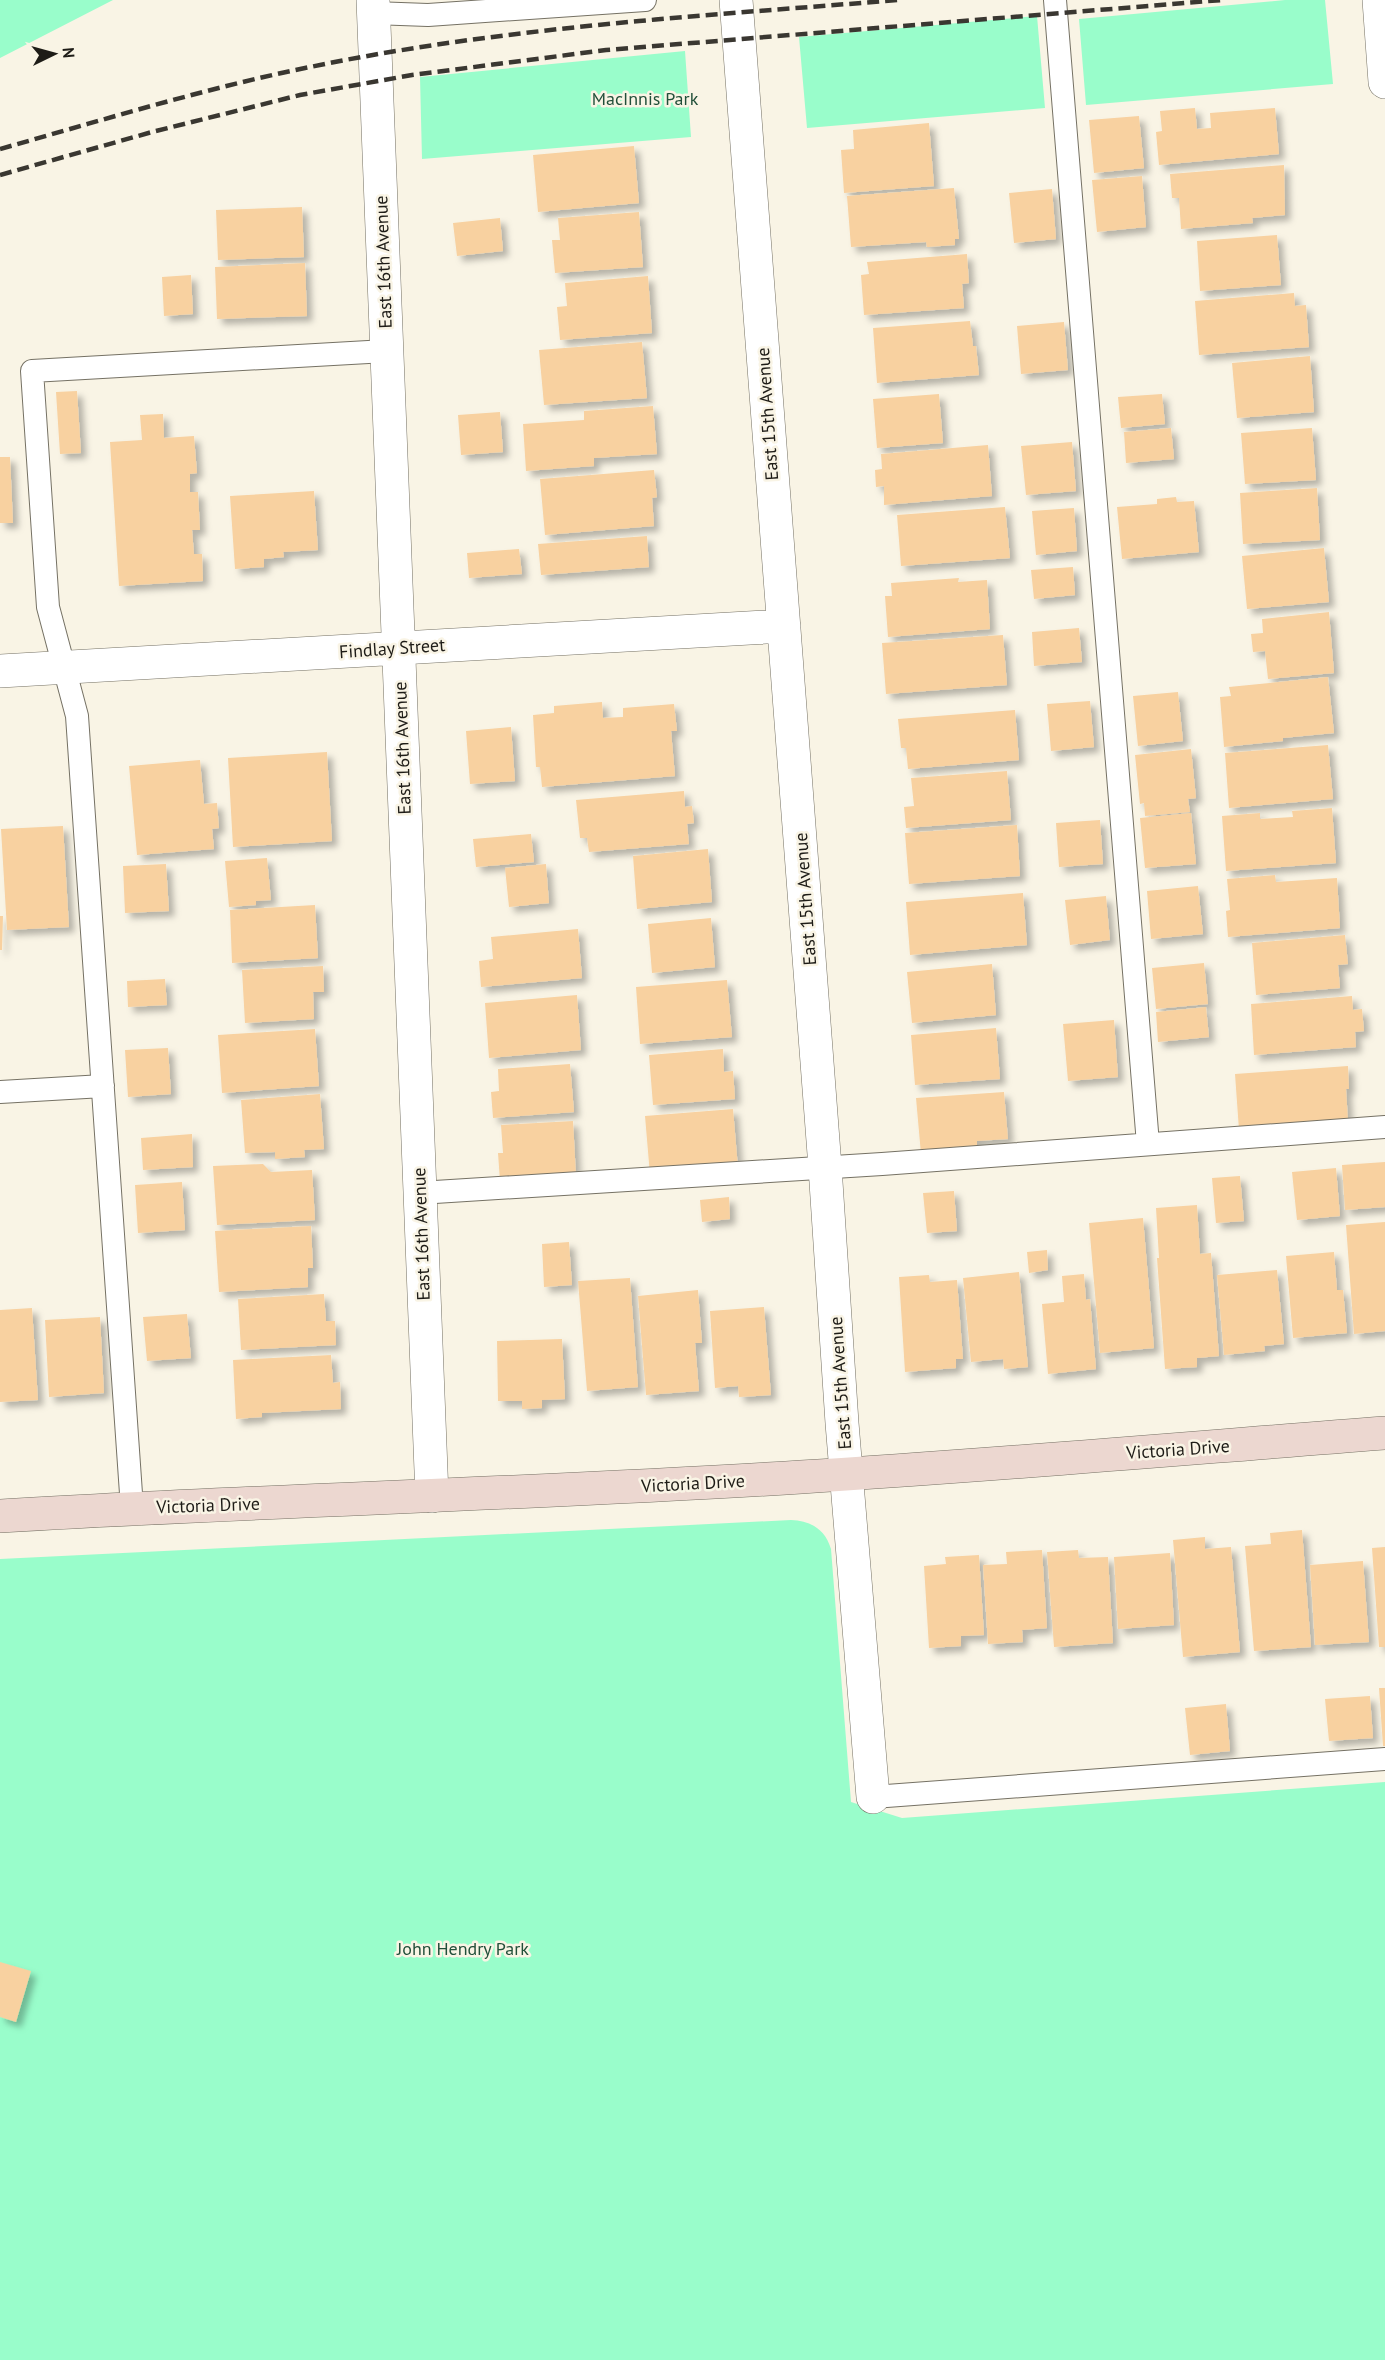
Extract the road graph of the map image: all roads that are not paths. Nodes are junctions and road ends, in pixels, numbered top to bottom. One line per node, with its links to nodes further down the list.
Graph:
1 (645, 0): 5 (lane)
2 (736, 0): 8 (street, East 15th Avenue)
3 (1055, 0): 15 (lane)
4 (1379, 0): 6 (street)
5 (373, 6): 7 (street, East 16th Avenue)
6 (1385, 82)
7 (386, 351): 9 (street, East 16th Avenue); 10 (lane)
8 (784, 626): 9 (street, Findlay Street); 16 (street, East 15th Avenue)
9 (398, 647): 10 (street, Findlay Street); 17 (street, East 16th Avenue)
10 (64, 668): 11 (street, Findlay Street); 12 (lane)
11 (0, 672)
12 (103, 1086): 13 (lane); 21 (lane)
13 (0, 1092)
14 (1385, 1127): 15 (lane)
15 (1148, 1144): 16 (lane)
16 (825, 1167): 17 (lane); 19 (street, East 15th Avenue)
17 (420, 1193): 20 (street, East 16th Avenue)
18 (1385, 1433): 19 (street, Victoria Drive)
19 (846, 1474): 20 (street, Victoria Drive); 24 (street, East 15th Avenue)
20 (432, 1496): 21 (street, Victoria Drive)
21 (132, 1508): 22 (street, Victoria Drive)
22 (0, 1516)
23 (1385, 1759): 24 (lane)
24 (873, 1797)

